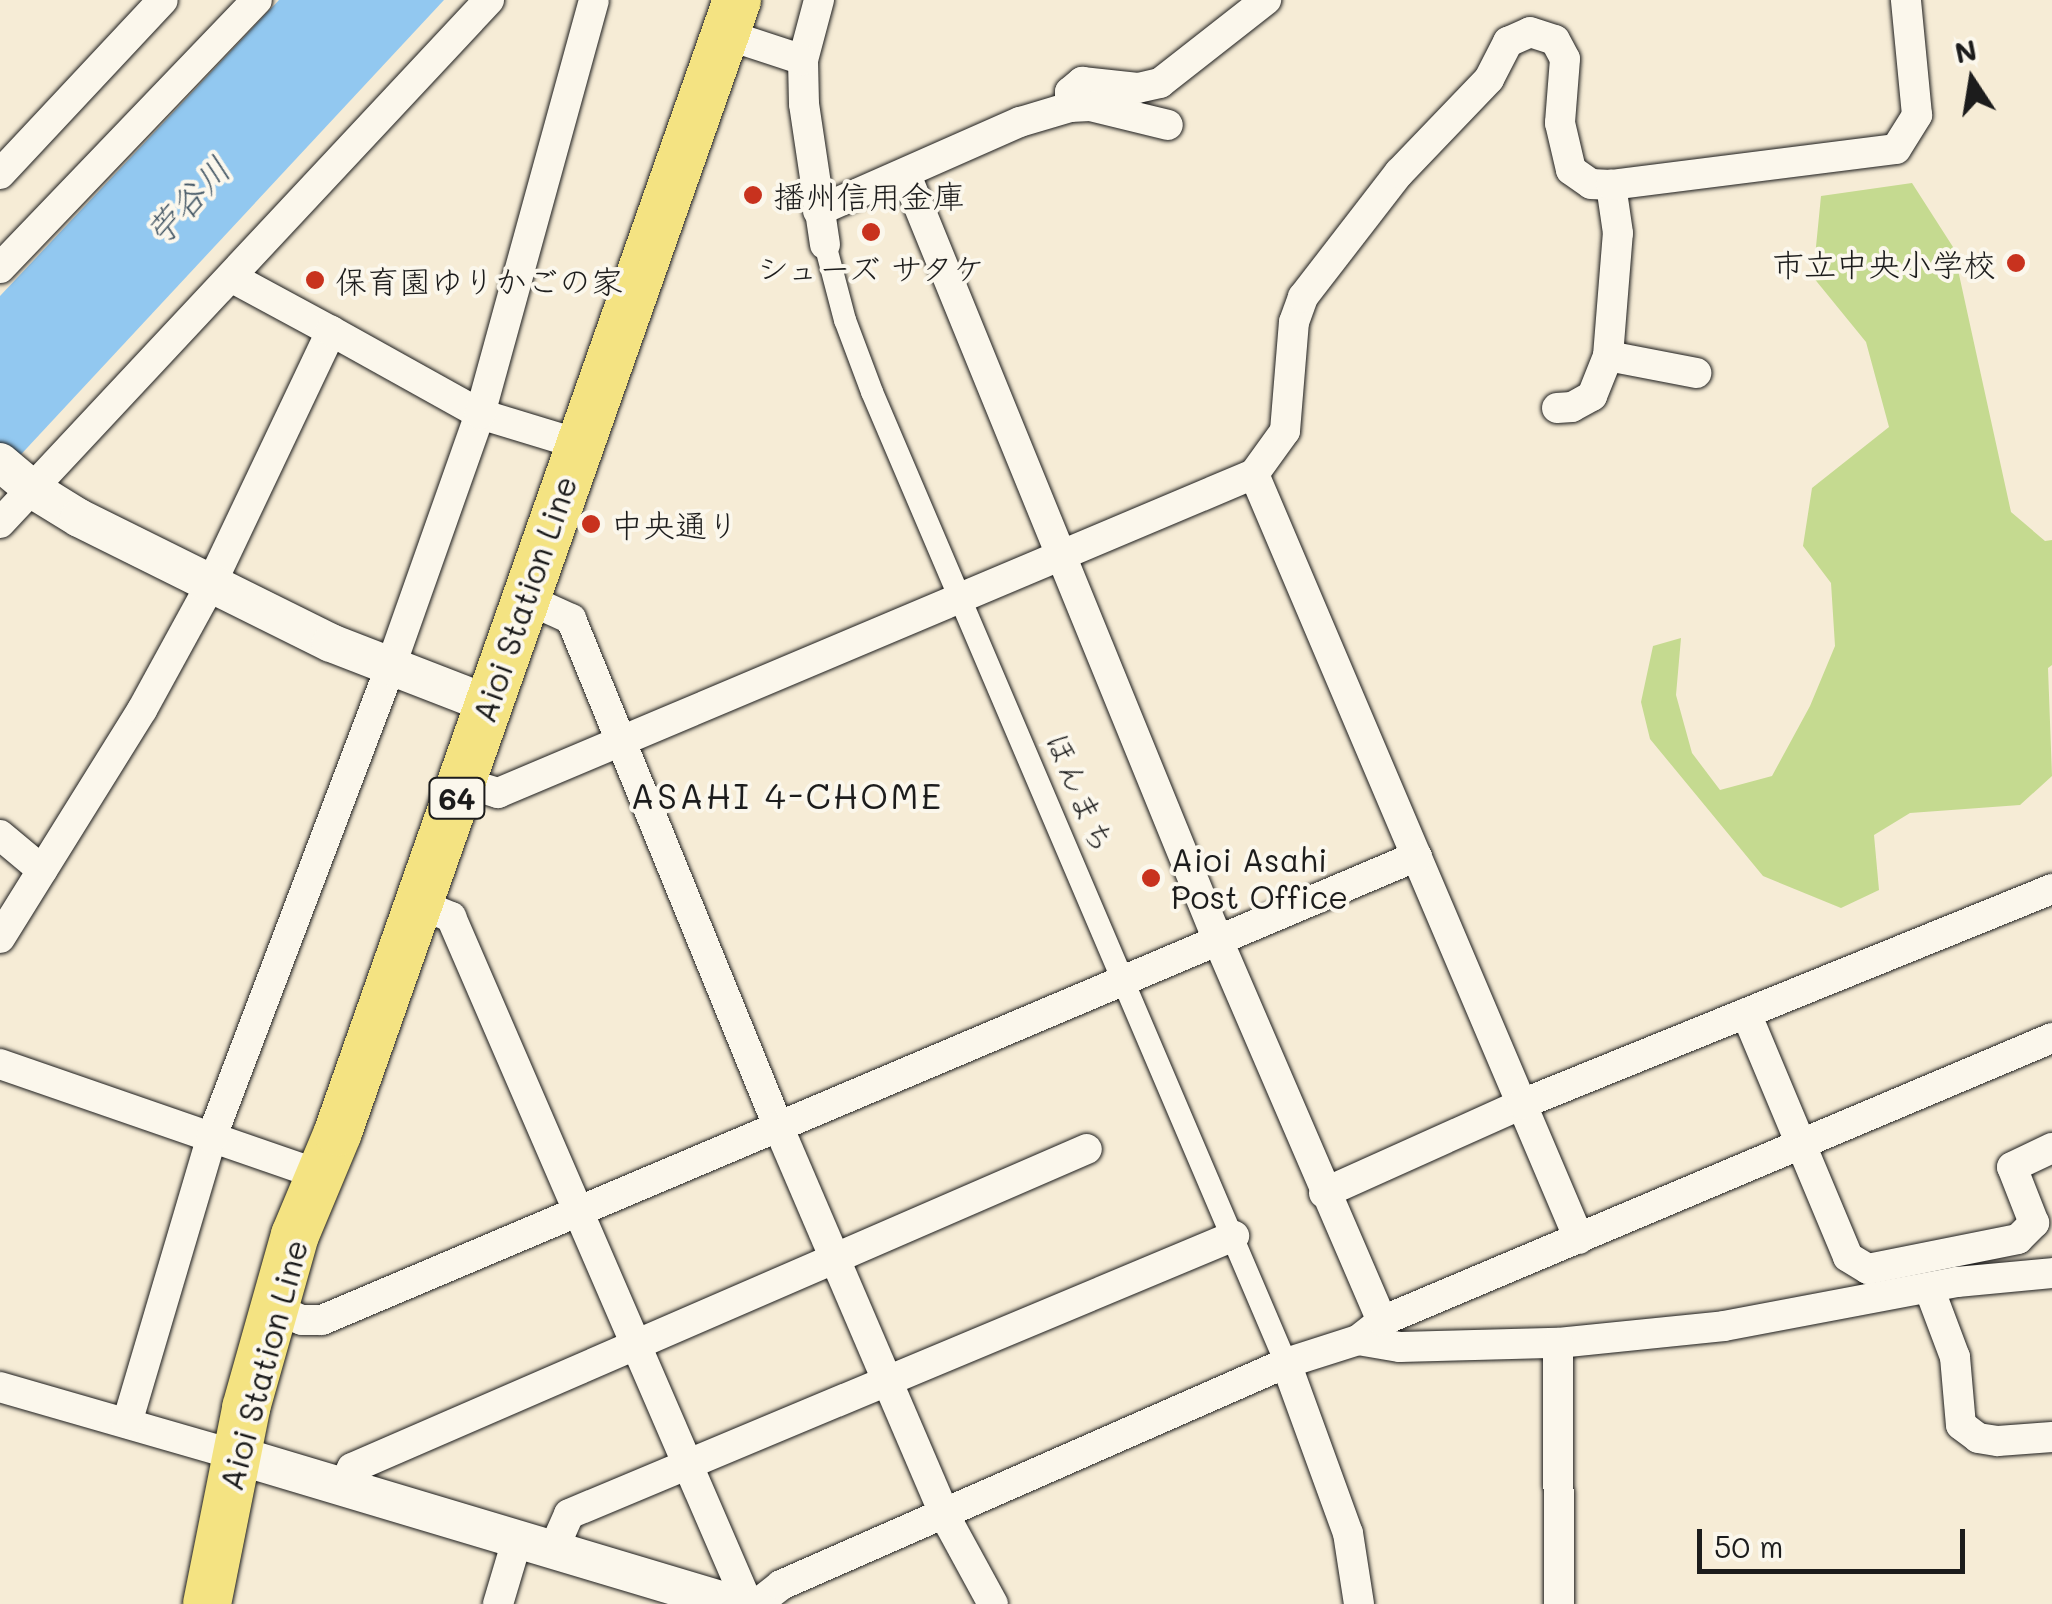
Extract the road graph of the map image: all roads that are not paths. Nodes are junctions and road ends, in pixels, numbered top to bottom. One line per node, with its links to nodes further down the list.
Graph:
1 (257, 0): 17 (street)
2 (489, 0): 18 (street)
3 (594, 0): 23 (street)
4 (819, 0): 9 (street)
5 (1266, 0): 10 (street)
6 (1906, 0): 14 (street)
7 (149, 5): 12 (street)
8 (730, 17): 9 (street); 24 (main road, Aioi Station Line / 64)
9 (803, 60): 15 (street)
10 (1070, 107): 11 (street); 13 (street)
11 (1168, 125)
12 (0, 174)
13 (906, 175): 15 (street); 28 (street)
14 (1611, 184): 20 (street); 25 (street)
15 (818, 212): 16 (street)
16 (824, 244): 31 (street, ほんまち)
17 (0, 268)
18 (230, 277): 19 (street); 26 (street)
19 (331, 332): 23 (street); 29 (street)
20 (1608, 356): 21 (street); 22 (street)
21 (1696, 373)
22 (1557, 408)
23 (480, 414): 24 (street); 32 (street)
24 (579, 444): 30 (main road, Aioi Station Line / 64)
25 (1254, 474): 28 (street); 37 (street)
26 (18, 478): 27 (street); 29 (street)
27 (0, 523)
28 (1060, 558): 31 (street); 42 (street)
29 (212, 582): 32 (street); 38 (street)
30 (525, 598): 33 (main road, Aioi Station Line / 64); 34 (street)
31 (962, 598): 34 (street); 43 (street, ほんまち)
32 (390, 668): 33 (street); 49 (street)
33 (486, 702): 35 (main road, Aioi Station Line / 64)
34 (620, 742): 35 (street); 48 (street)
35 (462, 782): 40 (main road, Aioi Station Line / 64)
36 (0, 835): 38 (street)
37 (1418, 856): 42 (street); 47 (street)
38 (42, 870): 41 (street)
39 (2052, 890): 44 (street)
40 (419, 904): 53 (main road, Aioi Station Line / 64); 55 (street)
41 (0, 938)
42 (1217, 938): 43 (street); 54 (street)
43 (1125, 979): 48 (street); 56 (street, ほんまち)
44 (1746, 1013): 47 (street); 50 (street)
45 (2050, 1044): 50 (street)
46 (0, 1064): 49 (street)
47 (1522, 1104): 54 (street); 57 (street)
48 (778, 1126): 55 (street); 58 (street)
49 (211, 1138): 53 (street); 68 (street)
50 (1801, 1144): 51 (street); 57 (street)
51 (2052, 1148)
52 (1086, 1149): 58 (street)
53 (320, 1175): 61 (main road, Aioi Station Line / 64)
54 (1324, 1193): 62 (street)
55 (579, 1209): 61 (street); 63 (street)
56 (1234, 1236): 65 (street, ほんまち); 66 (street)
57 (1578, 1239): 62 (street)
58 (835, 1258): 63 (street); 66 (street)
59 (2052, 1273): 60 (street)
60 (1929, 1288): 64 (street); 69 (street)
61 (276, 1309): 70 (main road, Aioi Station Line / 64)
62 (1370, 1330): 64 (street); 65 (street)
63 (636, 1341): 71 (street); 72 (street)
64 (1558, 1343): 83 (street)
65 (1286, 1364): 73 (street); 82 (street)
66 (888, 1383): 71 (street); 73 (street)
67 (0, 1387): 68 (street)
68 (127, 1423): 70 (street)
69 (2052, 1437)
70 (236, 1455): 72 (street); 76 (main road, Aioi Station Line / 64)
71 (688, 1464): 75 (street); 79 (street)
72 (343, 1486): 74 (street)
73 (944, 1516): 80 (street); 81 (street)
74 (518, 1537): 75 (street); 77 (street)
75 (554, 1548): 78 (street)
76 (208, 1604)
77 (498, 1604)
78 (734, 1604)
79 (748, 1604)
80 (757, 1604)
81 (993, 1604)
82 (1359, 1604)
83 (1559, 1604)

